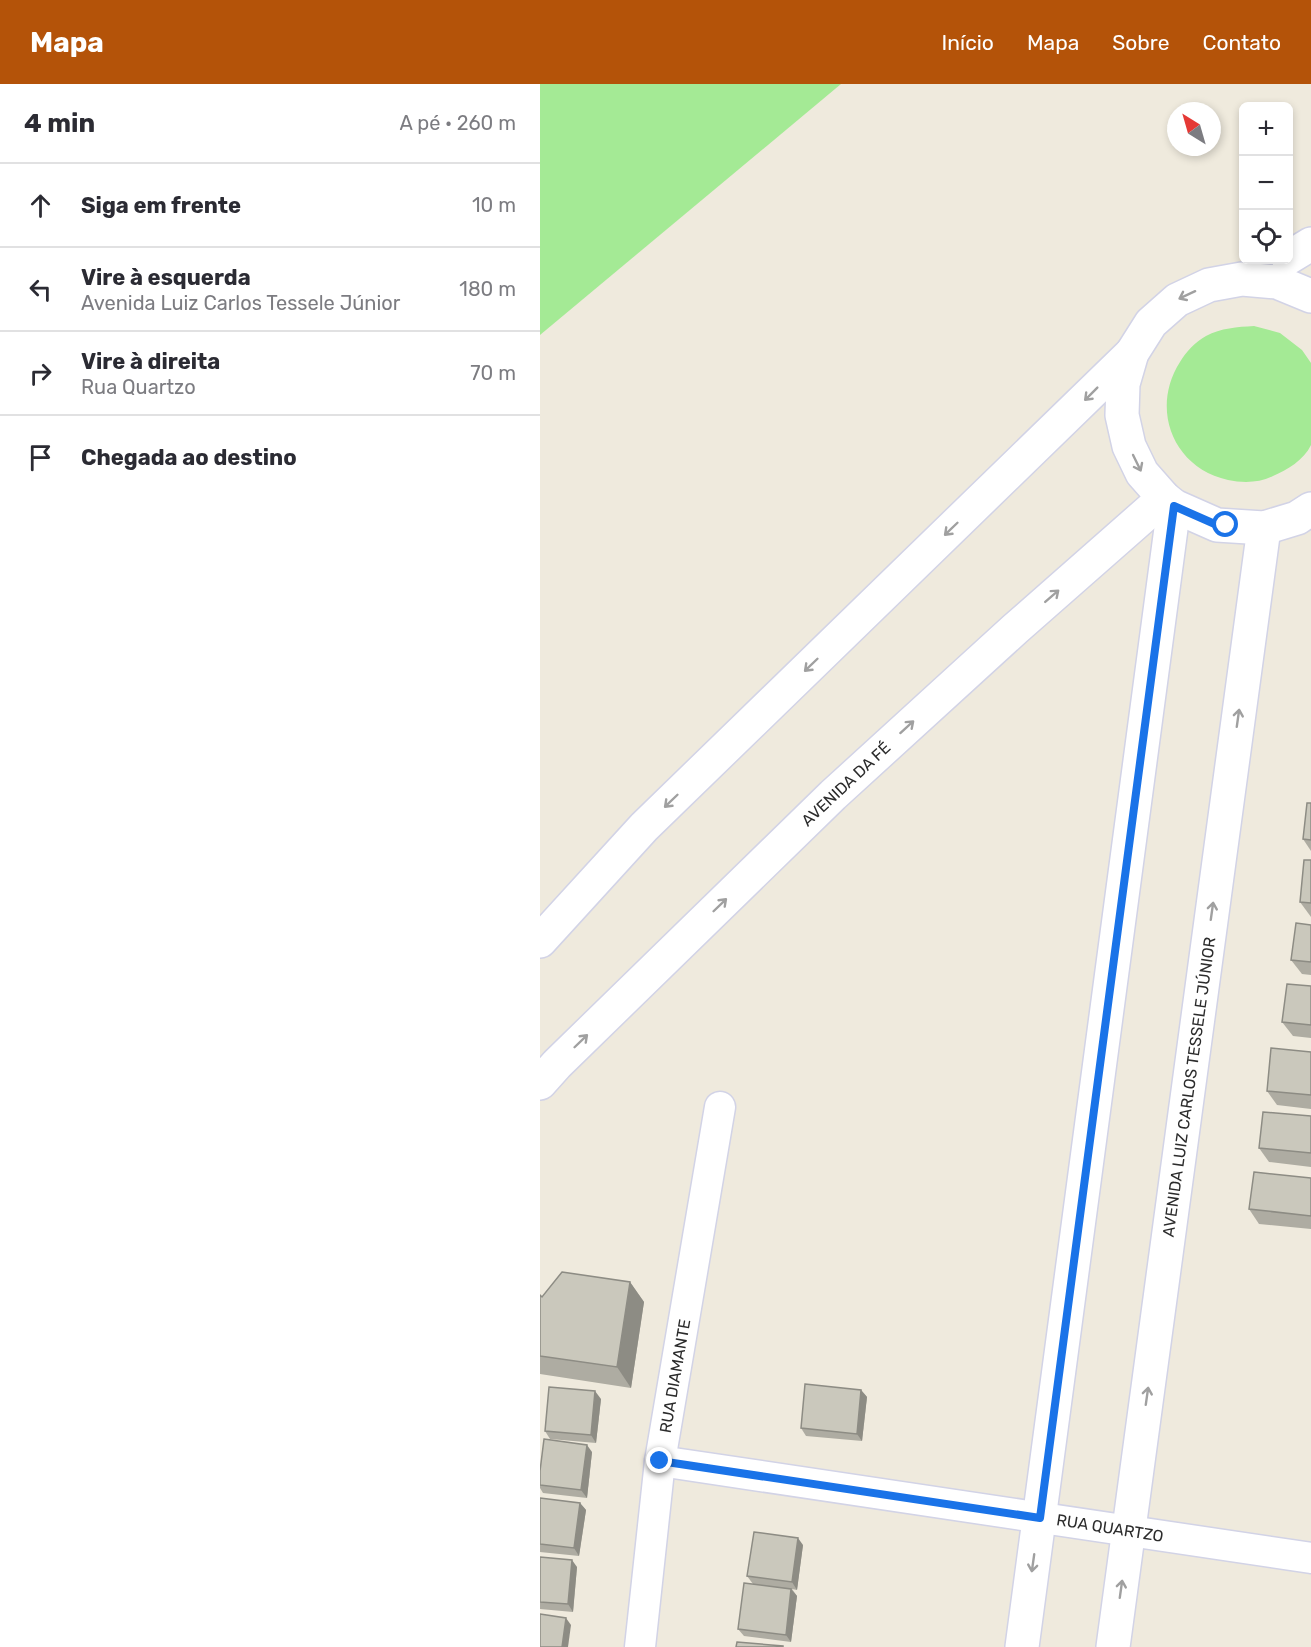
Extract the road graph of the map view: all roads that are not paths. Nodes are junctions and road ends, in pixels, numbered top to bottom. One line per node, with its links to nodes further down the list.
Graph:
1 (1311, 244): 2 (main road)
2 (1293, 255)
3 (1276, 264): 4 (main road)
4 (1242, 279): 5 (main road); 6 (main road, one-way to 6)
5 (1311, 296)
6 (1132, 353): 7 (main road, one-way to 7); 10 (main road, one-way to 10)
7 (1169, 502): 9 (main road); 11 (main road, AVENIDA DA FÉ, one-way to 7); 14 (main road)
8 (1311, 509): 9 (main road)
9 (1264, 528): 15 (main road, AVENIDA LUIZ CARLOS TESSELE JÚNIOR, one-way to 9)
10 (540, 941)
11 (540, 1083)
12 (720, 1107): 13 (street, RUA DIAMANTE)
13 (660, 1461): 14 (street, RUA QUARTZO); 17 (street, RUA DIAMANTE)
14 (1040, 1518): 15 (street, RUA QUARTZO); 18 (main road, one-way to 18)
15 (1129, 1531): 16 (street, RUA QUARTZO); 19 (main road, AVENIDA LUIZ CARLOS TESSELE JÚNIOR, one-way to 15)
16 (1311, 1558)
17 (640, 1647)
18 (1022, 1647)
19 (1113, 1647)

